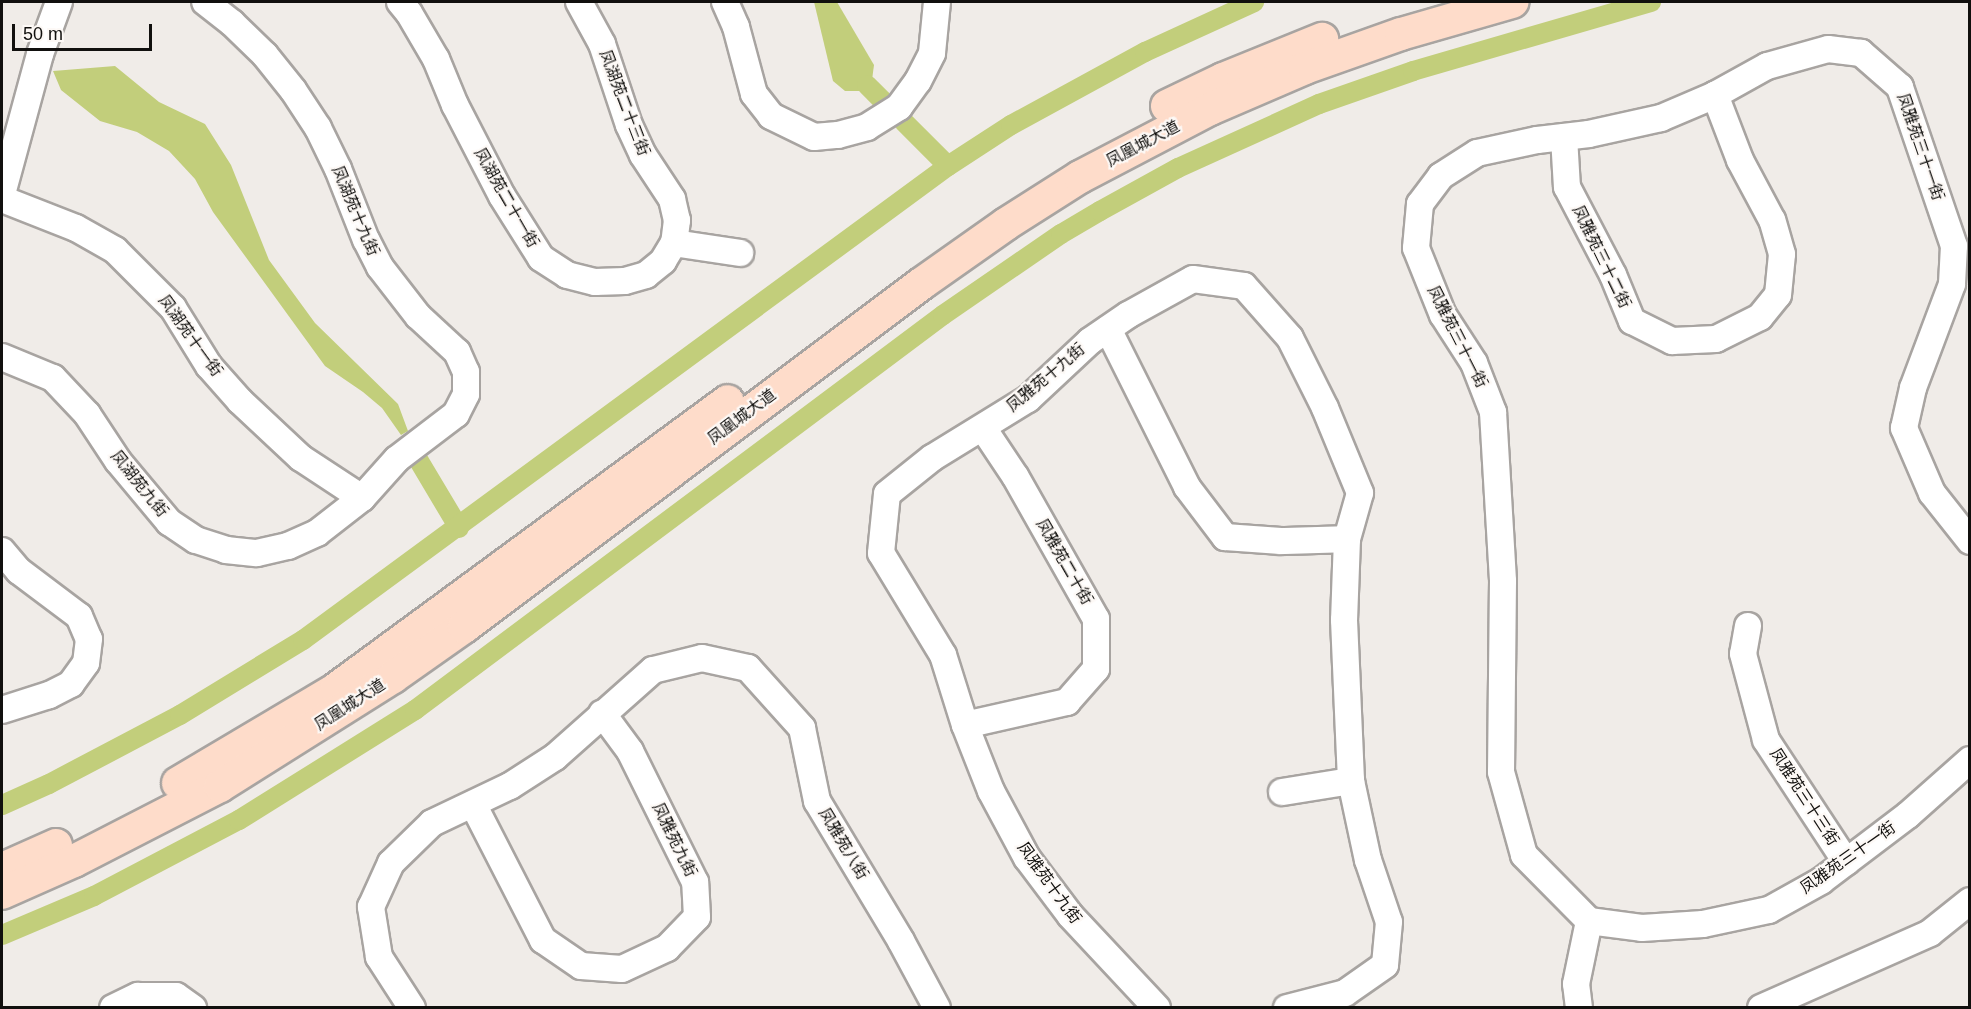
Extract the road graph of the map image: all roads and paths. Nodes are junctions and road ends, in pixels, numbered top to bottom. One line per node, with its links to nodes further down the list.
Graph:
1 (59, 2): 11 (street)
2 (205, 2): 18 (street, 凤湖苑十九街)
3 (400, 2): 13 (street, 凤湖苑二十一街)
4 (579, 2): 13 (street, 凤湖苑二十三街)
5 (725, 2): 6 (street)
6 (937, 2)
7 (1437, 2): 31 (main road, 凤凰城大道)
8 (1512, 2): 32 (main road, 凤凰城大道)
9 (1715, 95): 10 (street, 凤雅苑三十一街); 10 (street, 凤雅苑三十二街); 20 (street, 凤雅苑三十一街)
10 (1564, 137): 34 (street, 凤雅苑三十一街)
11 (2, 194)
12 (2, 199): 18 (street, 凤湖苑十一街)
13 (674, 243): 14 (street)
14 (740, 253)
15 (1108, 329): 17 (street, 凤雅苑十九街); 19 (street); 19 (street, 凤雅苑十九街)
16 (2, 357): 18 (street, 凤湖苑九街)
17 (983, 428): 25 (street, 凤雅苑十九街); 25 (street, 凤雅苑二十街)
18 (362, 498)
19 (1347, 539): 27 (street, 凤雅苑十九街)
20 (1970, 541)
21 (2, 551): 23 (street)
22 (1748, 626): 30 (street, 凤雅苑三十三街)
23 (2, 710)
24 (602, 713): 29 (street); 29 (street, 凤雅苑九街); 38 (street, 凤雅苑八街)
25 (965, 724): 39 (street, 凤雅苑十九街)
26 (1970, 760): 30 (street, 凤雅苑三十一街)
27 (1351, 781): 28 (street); 40 (street, 凤雅苑十九街)
28 (1282, 792)
29 (473, 804): 37 (street)
30 (1846, 862): 34 (street, 凤雅苑三十一街)
31 (2, 869)
32 (2, 893)
33 (1970, 901): 42 (street)
34 (1589, 921): 41 (street)
35 (113, 1008): 36 (street)
36 (193, 1008)
37 (412, 1008)
38 (937, 1008)
39 (1157, 1008)
40 (1287, 1008)
41 (1579, 1008)
42 (1761, 1008)

